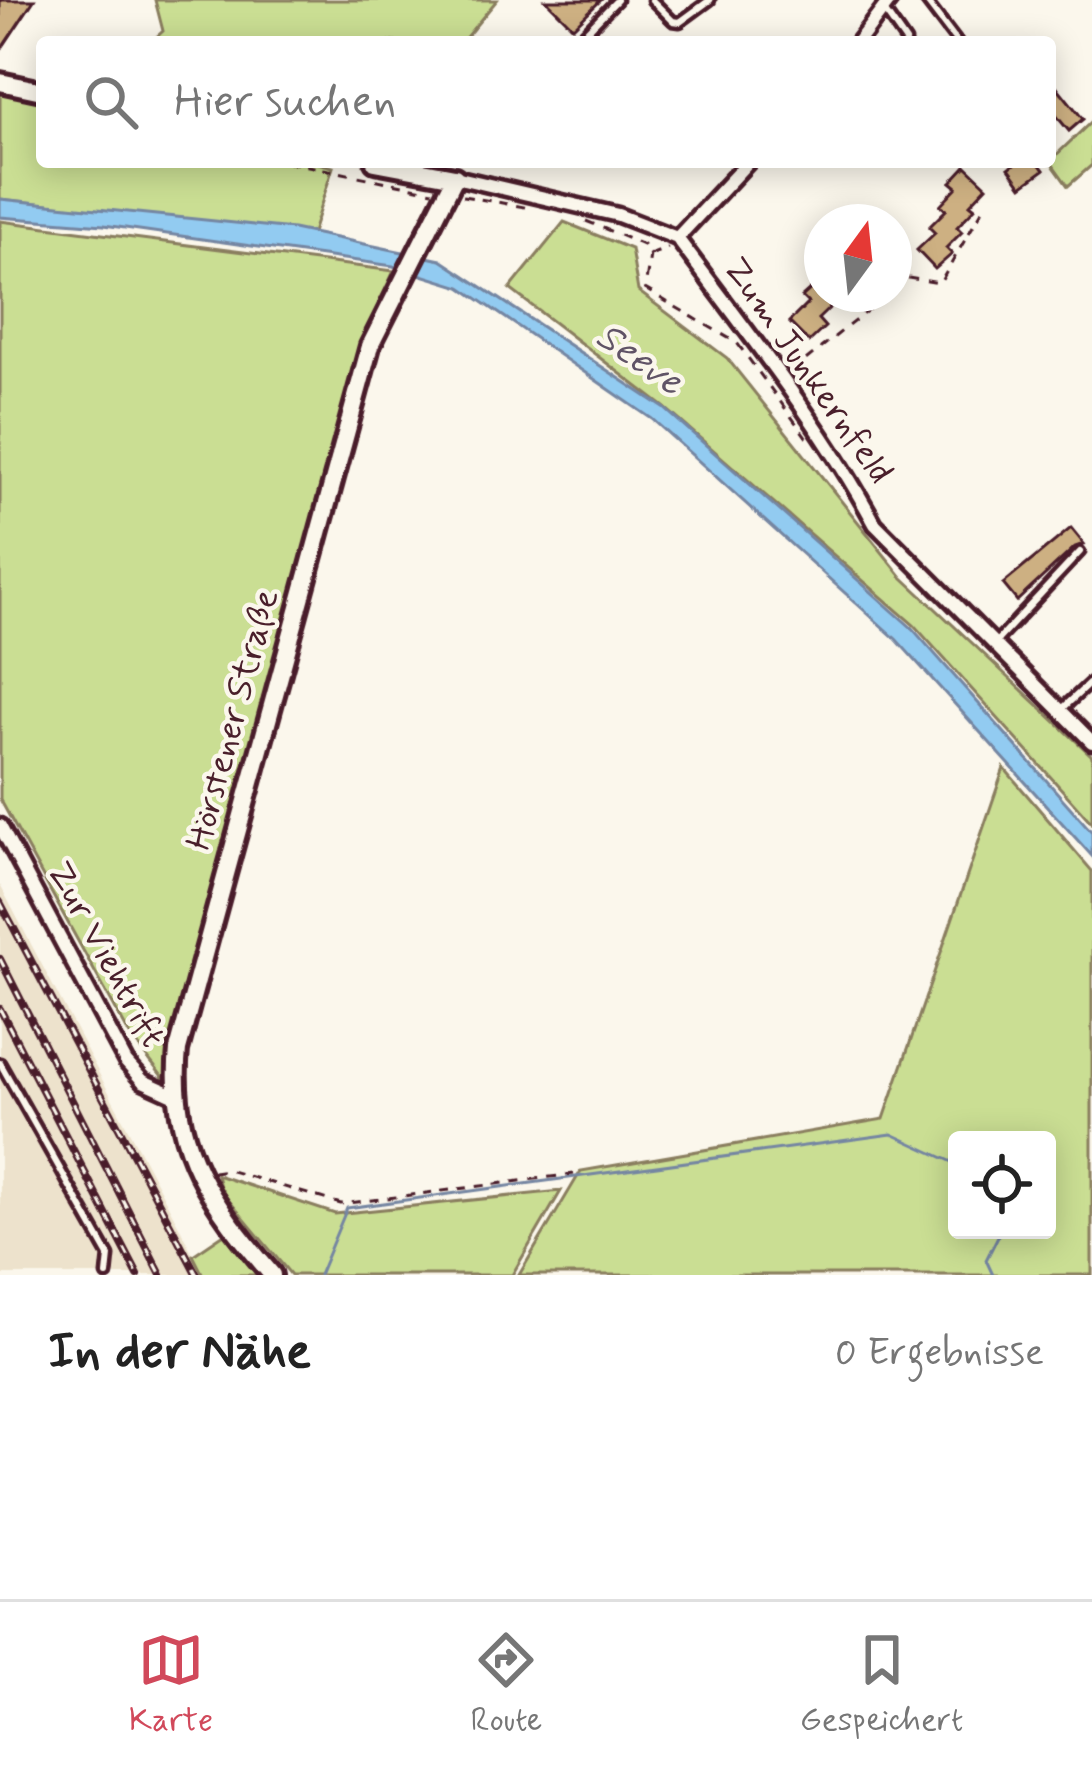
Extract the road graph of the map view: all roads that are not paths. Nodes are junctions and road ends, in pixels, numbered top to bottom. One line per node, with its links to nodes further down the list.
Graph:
1 (617, 0): 6 (lane)
2 (652, 0): 3 (lane)
3 (710, 0)
4 (925, 0): 9 (lane)
5 (886, 5): 7 (street); 8 (lane)
6 (582, 36)
7 (863, 36)
8 (903, 36)
9 (952, 36)
10 (0, 82): 11 (street)
11 (36, 90)
12 (398, 168): 14 (street)
13 (742, 168): 15 (street)
14 (455, 183): 15 (street); 23 (street, Hörstener Straße)
15 (677, 238): 17 (street, Zum Junkernfeld)
16 (1081, 552): 17 (lane)
17 (995, 643): 19 (street, Zum Junkernfeld)
18 (1092, 681): 19 (lane)
19 (1061, 710): 20 (street, Zum Junkernfeld)
20 (1092, 742)
21 (0, 826): 23 (street, Zur Viehtrift)
22 (0, 1063): 24 (lane)
23 (176, 1096): 25 (street, Hörstener Straße)
24 (107, 1275)
25 (272, 1275)

